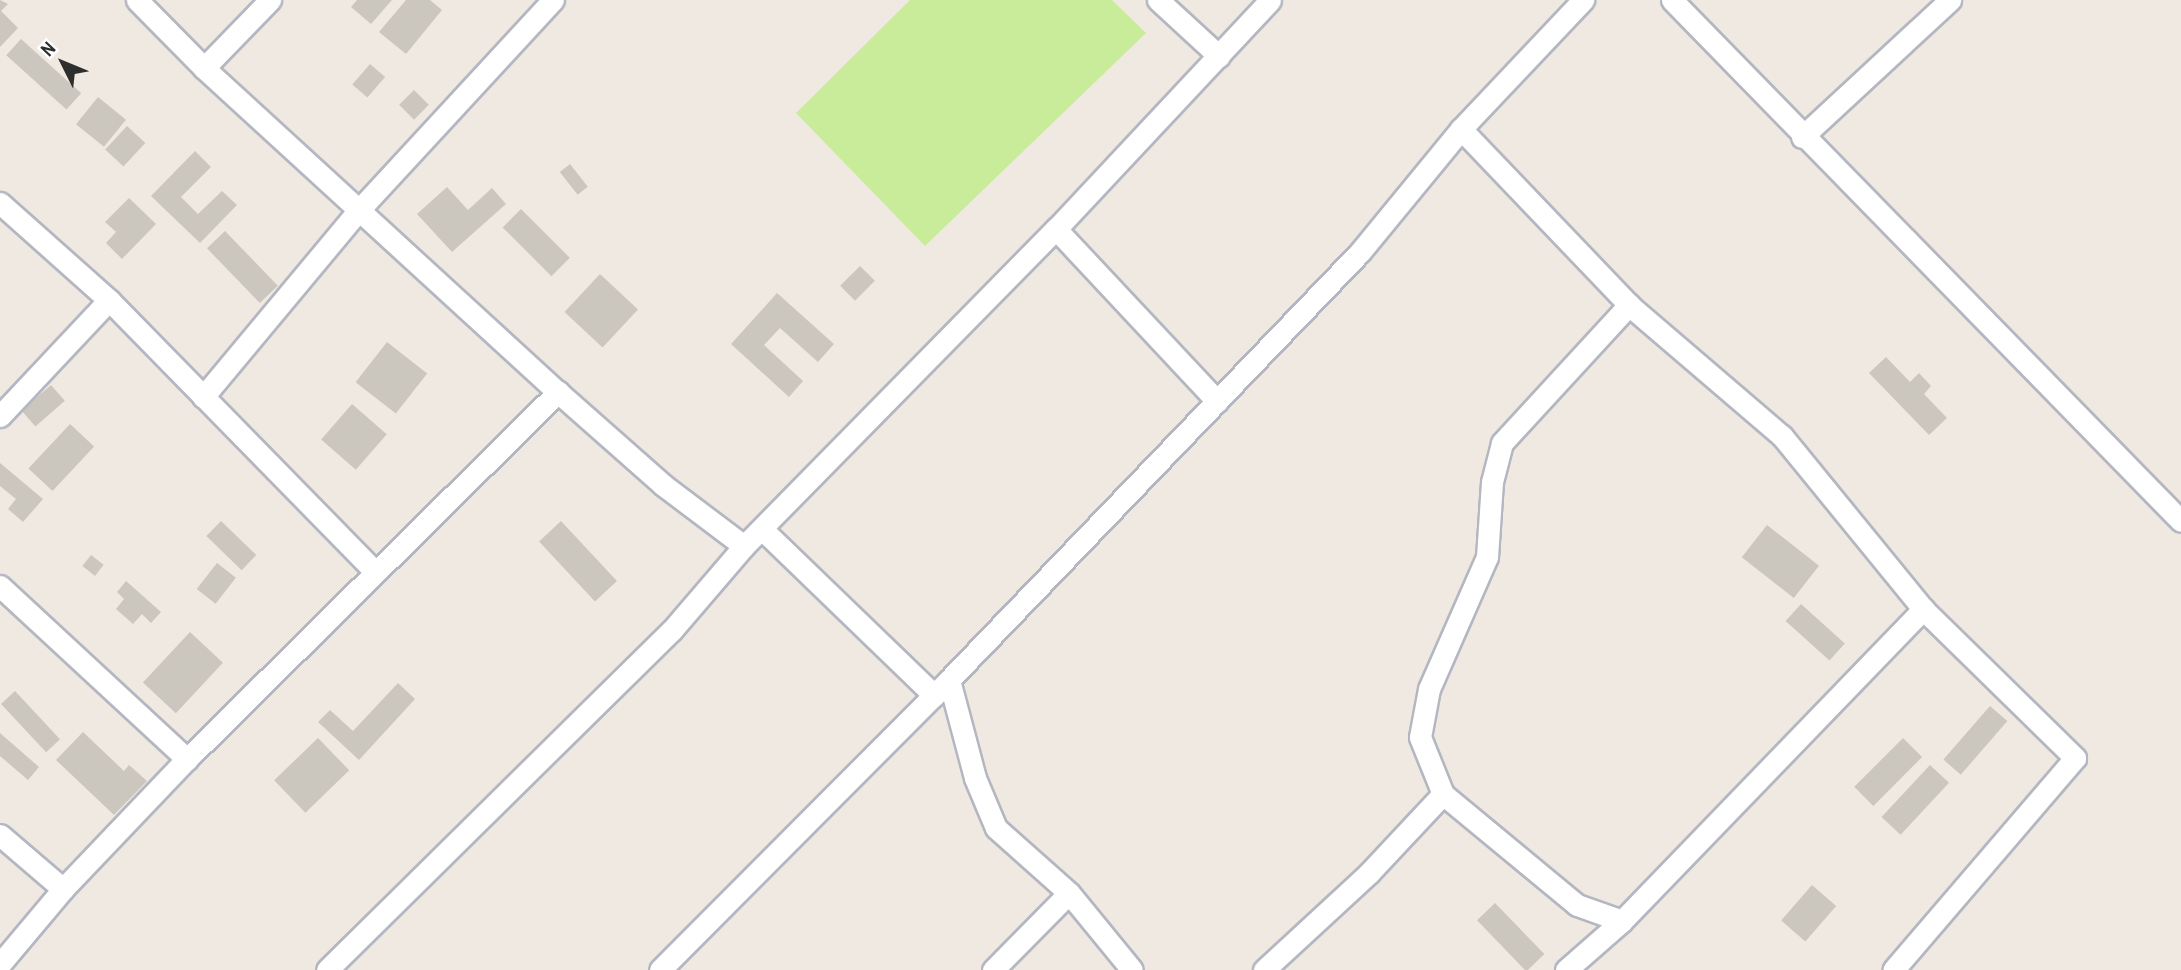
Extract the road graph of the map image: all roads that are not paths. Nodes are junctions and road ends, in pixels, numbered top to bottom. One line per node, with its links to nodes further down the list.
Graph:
1 (137, 0): 10 (street)
2 (270, 0): 10 (street)
3 (553, 0): 14 (street)
4 (1158, 0): 9 (street)
5 (1270, 0): 9 (street)
6 (1583, 0): 11 (street)
7 (1672, 0): 12 (street)
8 (1950, 0): 12 (street)
9 (1219, 56): 15 (street)
10 (204, 68): 14 (street)
11 (1461, 129): 17 (street); 20 (street)
12 (1802, 137): 22 (street)
13 (0, 203): 16 (street)
14 (359, 210): 18 (street); 19 (street)
15 (1056, 229): 20 (street); 23 (street)
16 (108, 300): 19 (street); 21 (street)
17 (1629, 305): 27 (street); 30 (street)
18 (558, 392): 24 (street); 25 (street)
19 (203, 397): 25 (street)
20 (1217, 401): 28 (street)
21 (0, 416)
22 (2181, 521)
23 (763, 530): 24 (street); 28 (street)
24 (744, 546): 36 (street)
25 (376, 572): 29 (street)
26 (0, 586): 29 (street)
27 (1923, 609): 34 (street); 42 (street)
28 (941, 687): 33 (street); 37 (street)
29 (187, 759): 32 (street)
30 (1443, 794): 34 (street); 40 (street)
31 (0, 835): 32 (street)
32 (63, 889): 35 (street)
33 (1069, 893): 38 (street); 39 (street)
34 (1622, 921): 41 (street)
35 (0, 964)
36 (327, 970)
37 (660, 970)
38 (993, 970)
39 (1132, 970)
40 (1264, 970)
41 (1566, 970)
42 (1894, 970)

